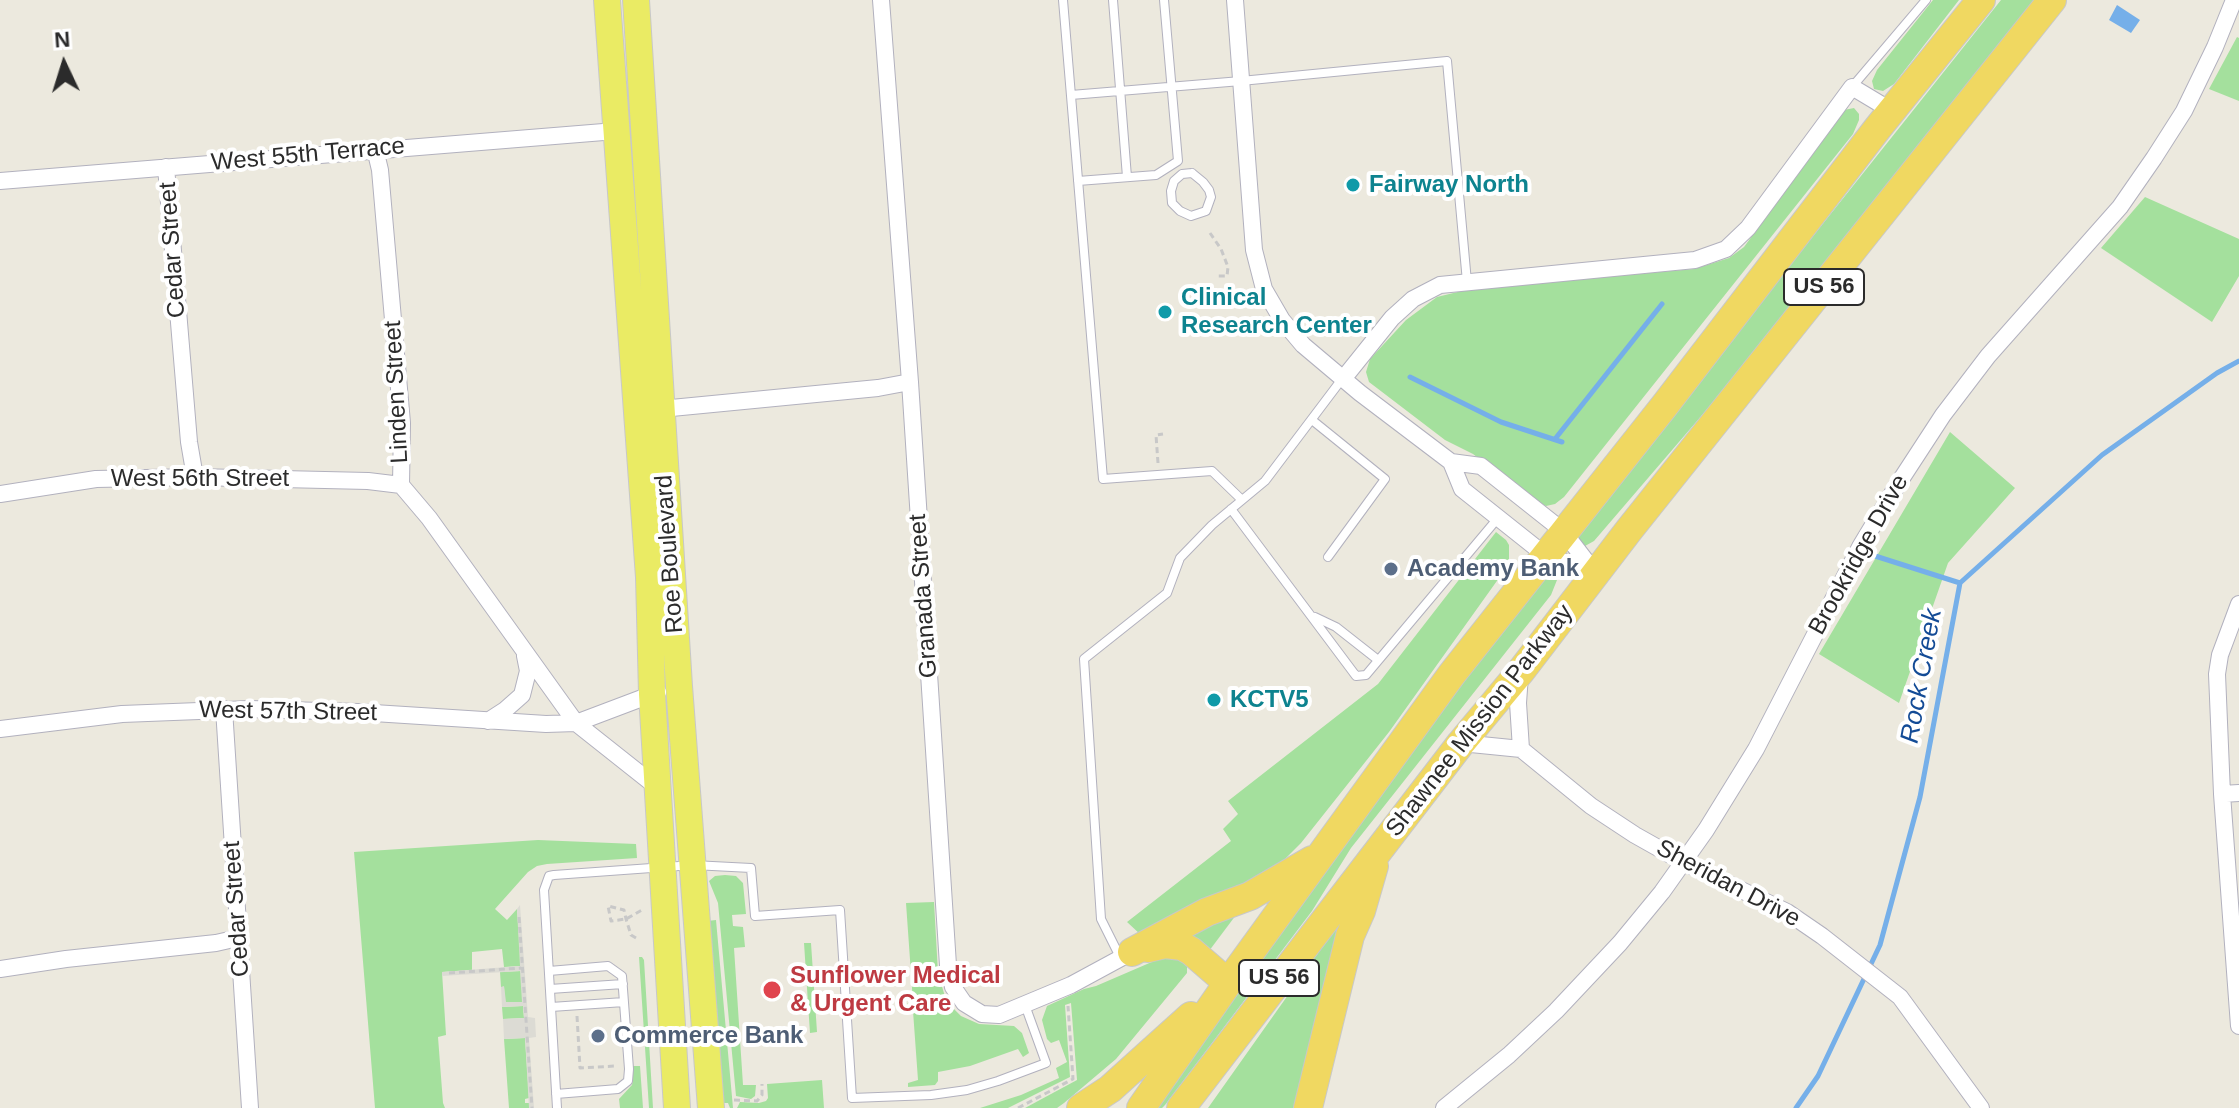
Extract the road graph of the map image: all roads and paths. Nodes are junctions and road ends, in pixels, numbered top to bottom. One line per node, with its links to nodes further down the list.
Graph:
1 (607, 0): 18 (main road, Roe Boulevard)
2 (636, 0): 31 (main road, Roe Boulevard)
3 (881, 0): 30 (street, Granada Street)
4 (1063, 0): 16 (lane)
5 (1113, 0): 15 (lane)
6 (1164, 0): 13 (lane)
7 (1235, 0): 12 (street)
8 (1926, 0): 14 (lane)
9 (1981, 0): 17 (highway, Shawnee Mission Parkway / US 56)
10 (2052, 0): 45 (highway, Shawnee Mission Parkway / US 56)
11 (2234, 0): 63 (street, Brookridge Drive)
12 (1241, 81): 13 (lane); 28 (lane); 29 (street)
13 (1172, 87): 15 (lane); 21 (lane)
14 (1852, 87): 17 (street); 28 (street)
15 (1121, 91): 16 (lane); 22 (lane)
16 (1071, 95): 24 (lane)
17 (1892, 111): 42 (highway, Shawnee Mission Parkway / US 56)
18 (616, 131): 19 (street, West 55th Terrace); 52 (main road, Roe Boulevard)
19 (375, 149): 20 (street, West 55th Terrace); 37 (street, Linden Street)
20 (166, 167): 23 (street, West 55th Terrace); 36 (street, Cedar Street)
21 (1163, 171): 22 (lane); 25 (lane)
22 (1127, 177): 24 (lane)
23 (0, 181)
24 (1078, 181): 35 (lane)
25 (1174, 181): 25 (lane)
26 (1210, 233): 27 (path)
27 (1217, 276)
28 (1467, 282): 29 (street)
29 (1343, 379): 32 (lane); 34 (street)
30 (910, 382): 31 (street); 80 (street, Granada Street)
31 (661, 409): 51 (main road, Roe Boulevard)
32 (1312, 420): 39 (lane); 44 (lane)
33 (1163, 434): 35 (path)
34 (1451, 462): 41 (street); 42 (street)
35 (1159, 475): 39 (lane)
36 (195, 477): 37 (street, West 56th Street); 38 (street, West 56th Street)
37 (401, 485): 48 (street, Linden Street)
38 (0, 494)
39 (1242, 500): 40 (lane)
40 (1231, 509): 47 (lane); 71 (lane)
41 (1498, 518): 43 (street); 49 (lane)
42 (1563, 531): 43 (highway, Shawnee Mission Parkway / US 56); 45 (street)
43 (1545, 555): 45 (street); 62 (highway, Shawnee Mission Parkway / US 56)
44 (1328, 557)
45 (1596, 574): 50 (highway, Shawnee Mission Parkway / US 56)
46 (2239, 604): 60 (street)
47 (1310, 615): 49 (lane); 49 (lane)
48 (524, 650): 54 (street); 55 (street, Linden Street)
49 (1378, 660)
50 (1521, 671): 57 (highway, Shawnee Mission Parkway / US 56); 58 (street)
51 (679, 686): 52 (street, West 57th Street); 64 (main road, Roe Boulevard)
52 (652, 694): 55 (street, West 57th Street); 59 (main road, Roe Boulevard)
53 (224, 709): 54 (street, West 57th Street); 56 (street, West 57th Street); 69 (street, Cedar Street)
54 (488, 721): 55 (street, West 57th Street)
55 (576, 723): 59 (street)
56 (0, 729)
57 (1461, 743): 58 (street); 61 (highway, Shawnee Mission Parkway / US 56)
58 (1521, 749): 63 (street, Sheridan Drive)
59 (658, 788): 65 (main road, Roe Boulevard)
60 (2230, 794): 83 (street)
61 (1379, 850): 94 (highway, Shawnee Mission Parkway / US 56); 95 (highway)
62 (1323, 854): 71 (highway); 76 (highway, Shawnee Mission Parkway / US 56)
63 (1683, 862): 96 (street, Brookridge Drive); 97 (street, Sheridan Drive)
64 (693, 865): 65 (lane); 80 (lane); 87 (main road, Roe Boulevard)
65 (663, 867): 74 (lane); 91 (main road, Roe Boulevard)
66 (642, 910): 68 (path)
67 (519, 917): 72 (path)
68 (626, 919): 68 (path); 70 (path)
69 (238, 938): 73 (street); 88 (street, Cedar Street)
70 (636, 938)
71 (1126, 955): 76 (highway); 80 (street, Granada Street)
72 (523, 968): 75 (path); 89 (path)
73 (0, 969)
74 (549, 971): 77 (lane); 78 (lane)
75 (449, 973)
76 (1228, 983): 92 (highway); 93 (highway, Shawnee Mission Parkway / US 56)
77 (623, 984): 78 (lane); 79 (lane)
78 (550, 989): 81 (lane)
79 (624, 1002): 81 (lane); 86 (lane)
80 (1025, 1005)
81 (551, 1007): 86 (lane)
82 (577, 1012): 84 (path)
83 (2239, 1026)
84 (624, 1065)
85 (762, 1084): 87 (path)
86 (556, 1094): 90 (lane)
87 (722, 1104)
88 (250, 1108)
89 (532, 1108)
90 (557, 1108)
91 (677, 1108)
92 (1081, 1108)
93 (1141, 1108)
94 (1181, 1108)
95 (1308, 1108)
96 (1444, 1108)
97 (1981, 1108)

